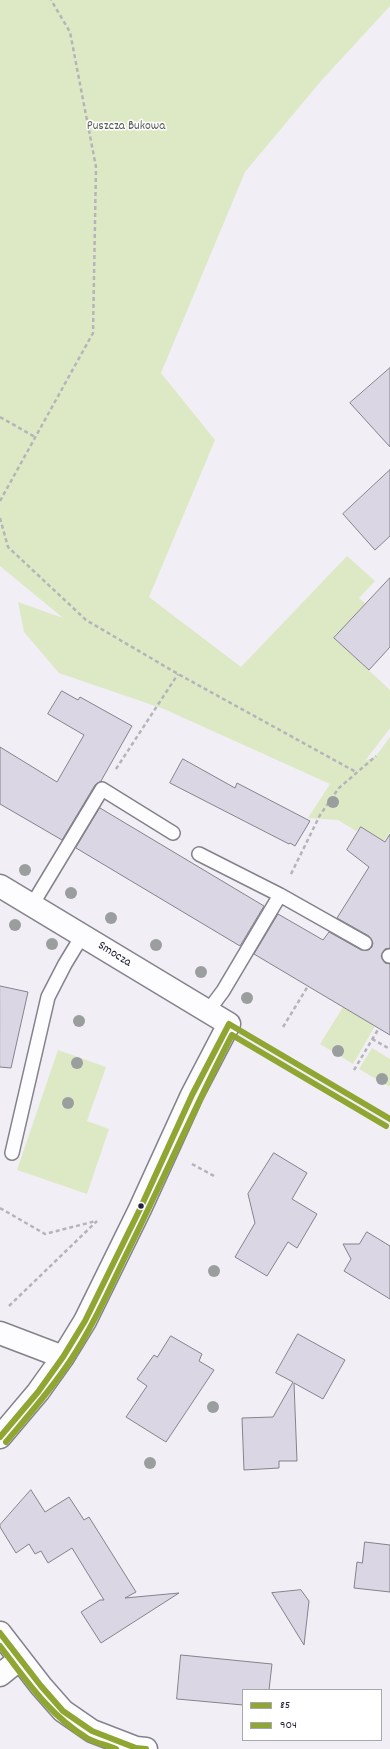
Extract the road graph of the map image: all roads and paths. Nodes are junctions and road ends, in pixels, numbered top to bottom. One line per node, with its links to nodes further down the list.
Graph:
1 (51, 0): 3 (path)
2 (0, 417): 3 (path)
3 (35, 437): 4 (path)
4 (0, 500)
5 (0, 518): 6 (path)
6 (178, 674): 8 (path); 9 (path)
7 (376, 756): 8 (path)
8 (356, 772): 13 (path)
9 (102, 790): 10 (lane); 14 (lane)
10 (173, 833)
11 (199, 854): 13 (lane)
12 (0, 886): 14 (street, Smocza)
13 (280, 895): 16 (lane); 18 (lane)
14 (32, 905): 15 (street, Smocza)
15 (82, 936): 18 (street, Smocza); 24 (lane)
16 (365, 943)
17 (308, 986): 19 (path)
18 (208, 1011): 30 (street, Smocza)
19 (282, 1027)
20 (379, 1028): 21 (path)
21 (372, 1039): 22 (path); 23 (path)
22 (390, 1049)
23 (354, 1070)
24 (12, 1153)
25 (191, 1164): 26 (path)
26 (214, 1176)
27 (0, 1208): 28 (path)
28 (6, 1309)
29 (0, 1333): 30 (street)
30 (63, 1356): 31 (street)
31 (0, 1437)
32 (0, 1633): 33 (street)
33 (20, 1659): 34 (street); 35 (street)
34 (0, 1675)
35 (146, 1749)

